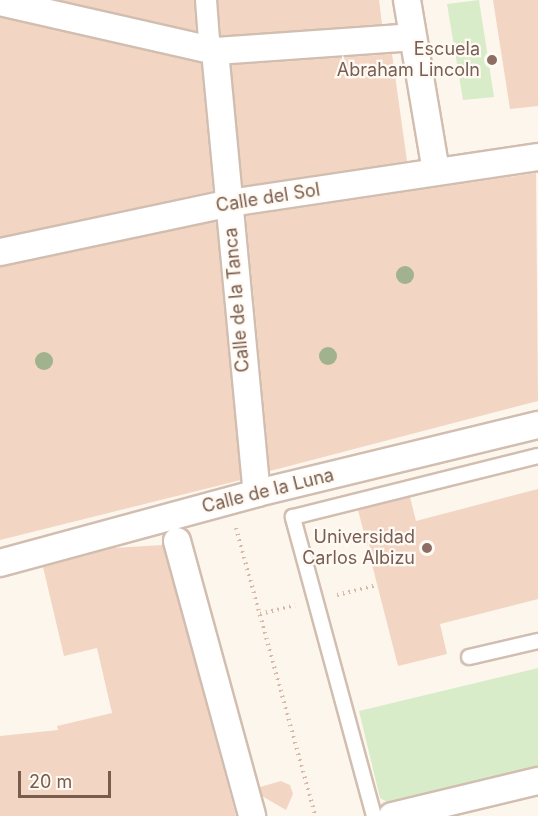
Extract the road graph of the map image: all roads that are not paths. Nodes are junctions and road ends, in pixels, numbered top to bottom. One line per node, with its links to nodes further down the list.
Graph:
1 (206, 0): 5 (street, Calle de la Tanca)
2 (407, 0): 4 (street)
3 (0, 2): 5 (street)
4 (413, 37): 5 (street); 7 (street)
5 (215, 51): 8 (street, Calle de la Tanca)
6 (538, 157): 7 (street, Calle del Sol)
7 (436, 171): 8 (street, Calle del Sol)
8 (230, 203): 9 (street, Calle del Sol); 12 (street, Calle de la Tanca)
9 (0, 252)
10 (538, 424): 12 (street, Calle de la Luna)
11 (538, 456): 19 (lane)
12 (256, 493): 14 (street, Calle de la Luna)
13 (177, 541): 18 (street)
14 (0, 563)
15 (538, 641): 16 (lane)
16 (469, 657)
17 (538, 781): 20 (street)
18 (252, 816)
19 (374, 816)
20 (392, 816)

